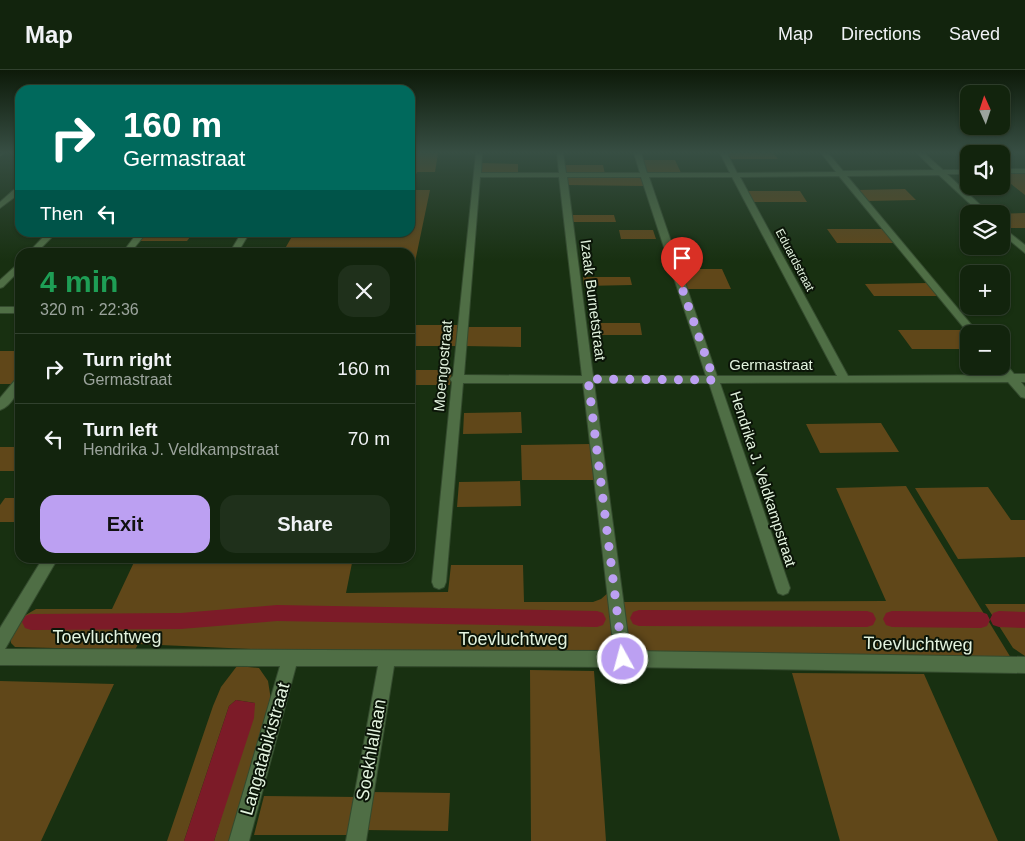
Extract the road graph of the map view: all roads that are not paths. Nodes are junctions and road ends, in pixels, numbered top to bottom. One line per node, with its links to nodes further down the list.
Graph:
1 (475, 189): 26 (street, Moengostraat)
2 (564, 189): 27 (street, Izaak Burnetstraat)
3 (648, 189): 29 (street, Hendrika J. Veldkampstraat)
4 (742, 189): 28 (street, Eduardstraat)
5 (853, 189): 22 (street)
6 (959, 189): 8 (street)
7 (15, 193): 9 (street)
8 (976, 205)
9 (0, 206)
10 (1010, 236): 17 (street)
11 (48, 237): 14 (street)
12 (139, 237): 15 (street)
13 (243, 237): 16 (street)
14 (37, 248)
15 (129, 248)
16 (236, 248)
17 (1025, 250)
18 (15, 270): 19 (street)
19 (0, 284)
20 (0, 310): 21 (street)
21 (15, 310)
22 (967, 325)
23 (1008, 375): 24 (street)
24 (1011, 378): 25 (street, Germastraat); 28 (street, Germastraat); 31 (street)
25 (1025, 378)
26 (456, 379): 27 (street, Germastraat); 34 (street, Moengostraat)
27 (588, 379): 29 (street, Germastraat); 40 (street, Izaak Burnetstraat)
28 (844, 379): 29 (street, Germastraat)
29 (714, 380): 35 (street, Hendrika J. Veldkampstraat)
30 (15, 388): 32 (street)
31 (1025, 394)
32 (0, 406)
33 (48, 563): 36 (street)
34 (439, 582)
35 (783, 588)
36 (0, 643)
37 (0, 657): 38 (street, Toevluchtweg)
38 (290, 658): 39 (street, Toevluchtweg); 42 (street, Langatabikistraat)
39 (387, 659): 40 (street, Toevluchtweg); 43 (street, Soekhlallaan)
40 (623, 659): 41 (street, Toevluchtweg)
41 (1025, 664)
42 (239, 841)
43 (356, 841)

